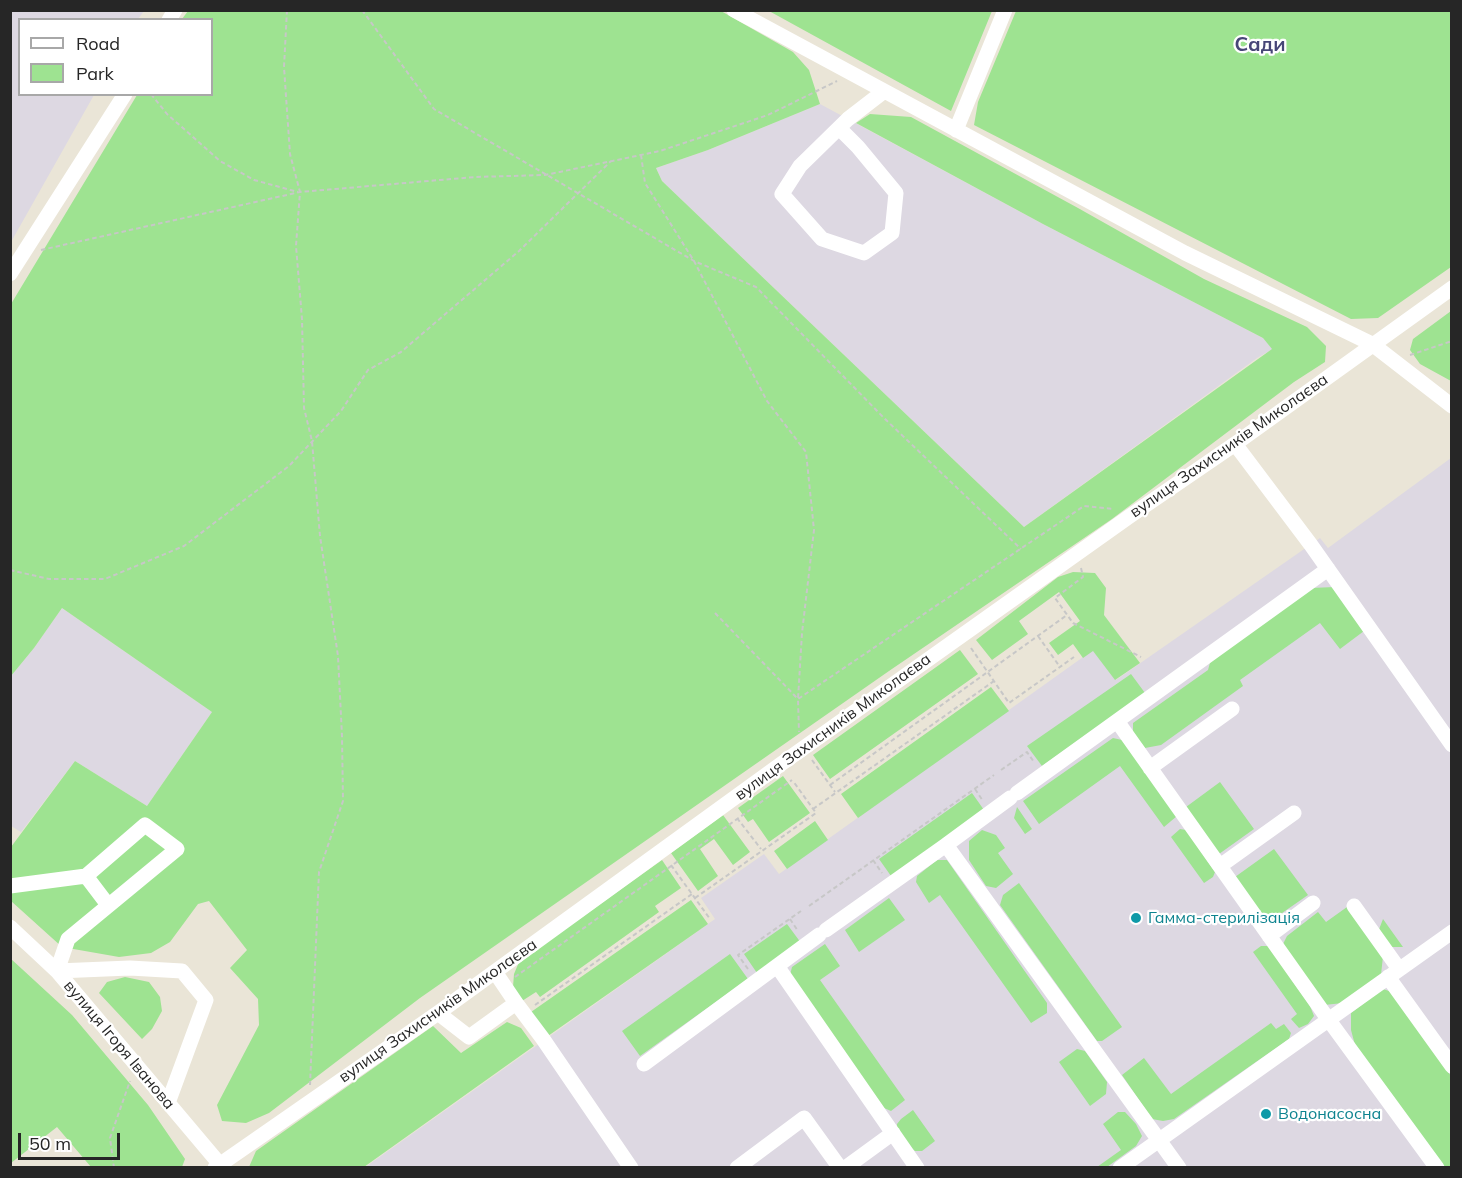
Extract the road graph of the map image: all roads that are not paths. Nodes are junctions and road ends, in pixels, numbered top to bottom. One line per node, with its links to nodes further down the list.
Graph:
1 (734, 10): 3 (street)
2 (1005, 10): 6 (street)
3 (883, 92): 5 (street); 6 (street)
4 (124, 96): 7 (street)
5 (839, 128): 5 (street)
6 (956, 130): 9 (street)
7 (10, 274)
8 (1452, 288): 9 (street, вулиця Захисників Миколаєва)
9 (1372, 344): 10 (street); 11 (street, вулиця Захисників Миколаєва)
10 (1452, 406)
11 (1235, 444): 12 (street); 30 (street, вулиця Захисників Миколаєва)
12 (1328, 569): 14 (street); 15 (street)
13 (1232, 709): 16 (street)
14 (1117, 721): 16 (street); 18 (street)
15 (1452, 745)
16 (1150, 768): 19 (street)
17 (1294, 813): 19 (street)
18 (946, 845): 28 (street); 39 (street)
19 (1220, 866): 27 (street)
20 (86, 876): 21 (street); 23 (street); 23 (street)
21 (10, 886)
22 (1313, 903): 27 (street)
23 (108, 905): 29 (street)
24 (1354, 906): 31 (street)
25 (10, 927): 29 (street, вулиця Ігоря Іванова)
26 (1452, 932): 31 (street)
27 (1269, 936): 34 (street)
28 (777, 966): 35 (street); 38 (street)
29 (57, 971): 37 (street, вулиця Ігоря Іванова); 37 (street)
30 (495, 972): 32 (street); 33 (street, вулиця Захисників Миколаєва)
31 (1393, 973): 34 (street); 36 (street)
32 (519, 1008): 33 (street); 41 (street)
33 (438, 1012): 40 (street, вулиця Захисників Миколаєва)
34 (1328, 1019): 39 (street); 48 (street)
35 (644, 1064)
36 (1452, 1066)
37 (168, 1102): 40 (street, вулиця Ігоря Іванова)
38 (893, 1133): 44 (street); 45 (street)
39 (1160, 1140): 46 (street); 47 (street)
40 (219, 1166)
41 (631, 1167)
42 (737, 1167): 43 (street)
43 (840, 1167)
44 (845, 1167)
45 (917, 1167)
46 (1120, 1167)
47 (1179, 1167)
48 (1437, 1167)

